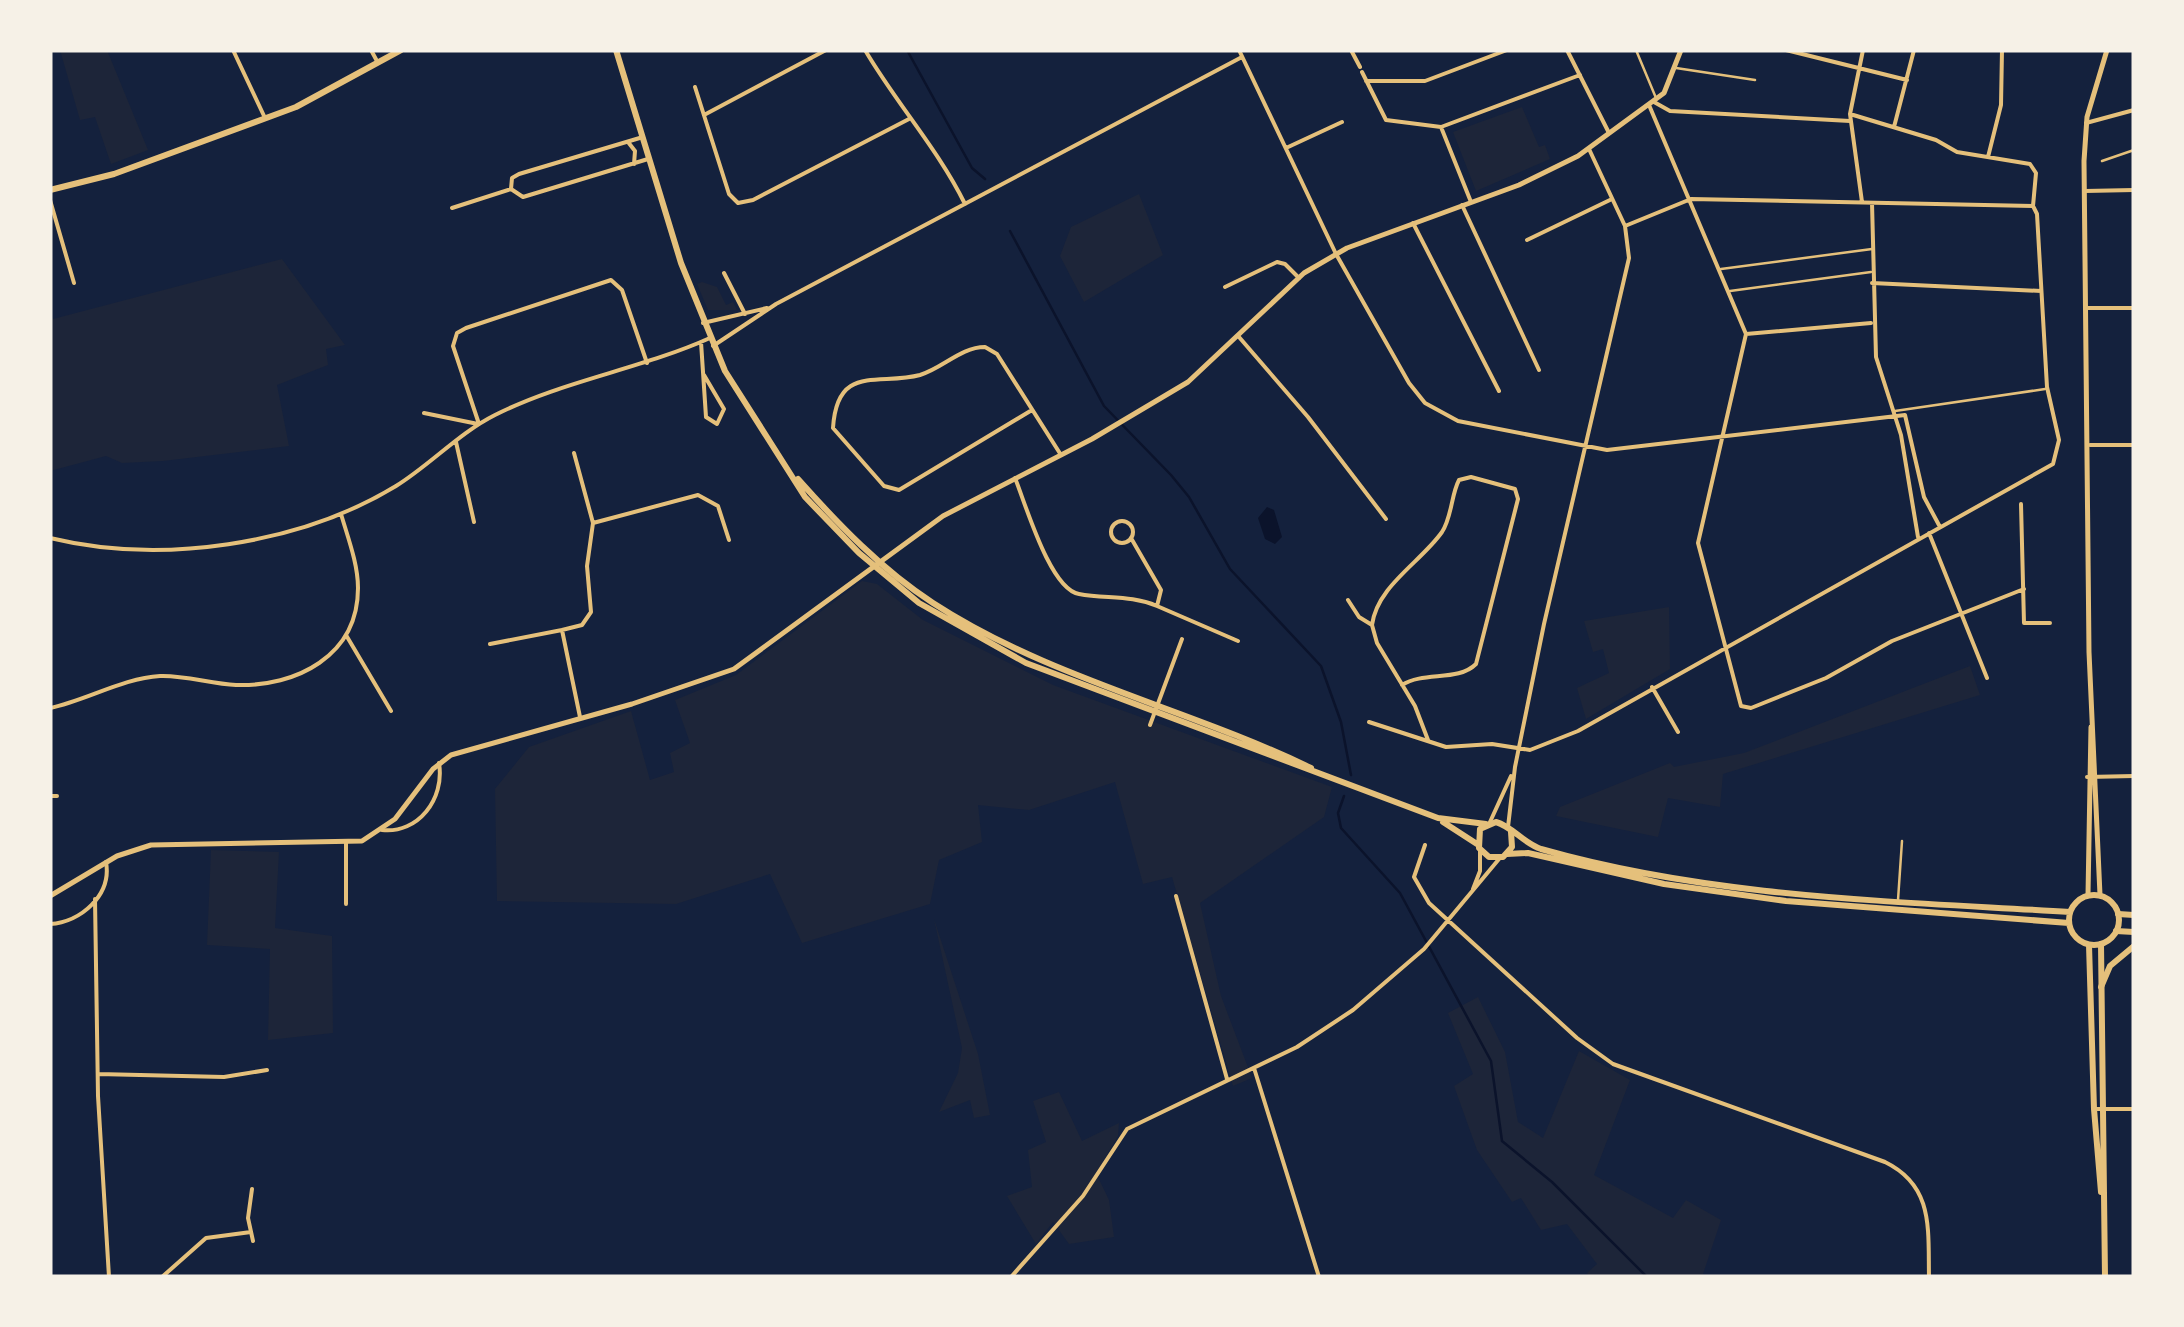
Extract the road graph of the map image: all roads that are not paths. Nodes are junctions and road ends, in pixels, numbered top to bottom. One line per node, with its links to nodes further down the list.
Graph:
1 (234, 50): 32 (street)
2 (371, 50): 20 (street)
3 (402, 50): 20 (main road)
4 (618, 50): 40 (main road)
5 (826, 50): 31 (street)
6 (865, 50): 33 (street)
7 (1239, 50): 19 (street)
8 (1351, 50): 26 (street)
9 (1507, 50): 26 (street)
10 (1567, 50): 23 (street)
11 (1636, 50): 28 (street)
12 (1681, 50): 21 (street)
13 (1786, 50): 17 (street)
14 (1863, 50): 22 (street)
15 (1914, 50): 25 (street)
16 (2002, 50): 45 (street)
17 (1803, 52): 22 (street)
18 (2106, 52): 36 (street)
19 (1242, 57): 42 (street); 59 (street)
20 (378, 63): 32 (main road)
21 (1674, 68): 24 (street); 28 (street)
22 (1859, 69): 25 (street); 30 (street)
23 (1580, 75): 37 (street); 39 (street)
24 (1755, 80)
25 (1906, 80): 38 (street)
26 (1366, 81): 37 (street)
27 (695, 87): 31 (street)
28 (1653, 102): 35 (street); 39 (street); 53 (street)
29 (2134, 110): 36 (street)
30 (1850, 114): 35 (street); 38 (street)
31 (704, 115): 33 (street)
32 (265, 118): 50 (main road)
33 (909, 119): 59 (street)
34 (1342, 122): 42 (street)
35 (1850, 122): 57 (street)
36 (2086, 123): 52 (street)
37 (1441, 127): 56 (street)
38 (1894, 127): 45 (street)
39 (1609, 133): 43 (street)
40 (643, 137): 41 (street); 46 (main road)
41 (628, 142): 48 (street); 49 (street)
42 (1286, 148): 67 (street)
43 (1589, 148): 55 (street); 56 (street)
44 (2134, 150): 47 (street)
45 (1988, 157): 61 (street)
46 (650, 159): 48 (street); 81 (main road)
47 (2102, 161)
48 (634, 164): 49 (street)
49 (511, 189): 62 (street)
50 (50, 190)
51 (2134, 190): 52 (street)
52 (2085, 191): 78 (street)
53 (1691, 198): 57 (street); 64 (street); 68 (street)
54 (50, 200): 72 (street)
55 (1612, 200): 64 (street); 65 (street)
56 (1471, 202): 60 (street)
57 (1862, 202): 58 (street)
58 (1872, 202): 61 (street); 66 (street)
59 (964, 204): 77 (street)
60 (1462, 205): 63 (street); 88 (street)
61 (2033, 206): 76 (street)
62 (452, 208)
63 (1413, 223): 67 (street); 91 (street)
64 (1625, 226): 100 (street)
65 (1527, 240)
66 (1872, 249): 68 (street); 69 (street)
67 (1336, 254): 71 (street); 100 (street)
68 (1720, 269): 75 (street)
69 (1872, 272): 73 (street); 75 (street)
70 (724, 273): 80 (street)
71 (1298, 278): 74 (street); 84 (street)
72 (74, 283)
73 (1872, 283): 76 (street); 82 (street)
74 (1225, 288)
75 (1729, 291): 83 (street)
76 (2041, 291): 90 (street)
77 (776, 304): 80 (street); 86 (street)
78 (2088, 308): 79 (street); 98 (street)
79 (2134, 308)
80 (745, 314): 81 (street)
81 (703, 322): 86 (main road)
82 (1873, 323): 83 (street); 94 (street)
83 (1746, 334): 96 (street)
84 (1240, 338): 102 (street); 106 (street)
85 (701, 342): 86 (street); 87 (street); 89 (street)
86 (712, 342): 115 (main road)
87 (647, 362): 95 (street); 95 (street)
88 (1539, 370)
89 (704, 375): 89 (street)
90 (2047, 389): 94 (street); 109 (street)
91 (1499, 391)
92 (1032, 410): 92 (street); 102 (street)
93 (424, 413): 95 (street)
94 (1896, 414): 96 (street); 109 (street); 113 (street)
95 (480, 424): 97 (street)
96 (1723, 437): 100 (street); 127 (street)
97 (456, 442): 105 (street); 107 (street)
98 (2090, 445): 99 (street); 143 (street)
99 (2134, 445)
100 (1586, 448): 139 (street)
101 (574, 453): 108 (street)
102 (1061, 455): 103 (street)
103 (1014, 478): 115 (street); 118 (street)
104 (2021, 504): 116 (street)
105 (341, 514): 111 (street); 123 (street)
106 (1386, 519)
107 (474, 522)
108 (594, 523): 114 (street); 122 (street)
109 (1940, 527): 110 (street)
110 (1929, 532): 113 (street); 119 (street)
111 (50, 538)
112 (1132, 538): 112 (street); 118 (street)
113 (1918, 538): 127 (street)
114 (729, 540)
115 (877, 564): 133 (main road); 134 (street)
116 (2024, 589): 119 (street); 120 (street)
117 (1348, 600): 121 (street)
118 (1157, 606): 125 (street)
119 (1962, 613): 127 (street); 128 (street)
120 (2050, 623)
121 (1372, 625): 129 (street); 129 (street)
122 (562, 630): 126 (street); 134 (street)
123 (346, 635): 131 (street); 132 (street)
124 (1182, 639): 133 (street)
125 (1238, 641)
126 (490, 644)
127 (1724, 647): 130 (street)
128 (1987, 678)
129 (1402, 684): 138 (street)
130 (1652, 687): 137 (street); 139 (street)
131 (50, 708)
132 (391, 710)
133 (1155, 710): 136 (street); 144 (main road)
134 (580, 719): 140 (street)
135 (1370, 722): 138 (street)
136 (1150, 725)
137 (1678, 732)
138 (1429, 741): 139 (street)
139 (1519, 749): 141 (street)
140 (439, 764): 147 (street); 147 (street)
141 (1515, 768): 145 (street); 146 (street)
142 (2134, 776): 143 (street)
143 (2091, 777): 154 (street); 155 (street)
144 (1438, 818): 145 (main road); 151 (main road)
145 (1488, 824): 146 (main road); 151 (main road)
146 (1510, 829): 152 (main road); 160 (main road)
147 (382, 830): 149 (street)
148 (1902, 842): 160 (street)
149 (346, 843): 153 (street); 161 (street)
150 (1426, 844): 165 (street)
151 (1478, 847): 152 (main road); 158 (street)
152 (1504, 856): 158 (street); 166 (main road)
153 (106, 862): 156 (street); 159 (street)
154 (2088, 895): 155 (main road); 162 (main road)
155 (2100, 895): 163 (main road)
156 (50, 896)
157 (1176, 896): 177 (street)
158 (1469, 896): 165 (street)
159 (95, 899): 167 (street); 176 (street)
160 (1898, 901): 162 (main road)
161 (346, 904)
162 (2070, 912): 166 (main road)
163 (2118, 914): 164 (main road); 168 (main road)
164 (2134, 915)
165 (1449, 921): 174 (street); 188 (street)
166 (2069, 923): 170 (main road)
167 (50, 924)
168 (2116, 931): 169 (main road); 171 (main road)
169 (2134, 932)
170 (2089, 944): 171 (main road); 178 (main road)
171 (2101, 944): 173 (main road)
172 (2134, 946): 173 (main road)
173 (2100, 987): 178 (main road)
174 (1254, 1068): 177 (street); 187 (street)
175 (267, 1070): 176 (street)
176 (98, 1074): 184 (street)
177 (1228, 1079): 183 (street)
178 (2098, 1109): 179 (street); 189 (main road)
179 (2134, 1109)
180 (252, 1189): 181 (street)
181 (251, 1232): 182 (street); 185 (street)
182 (253, 1241)
183 (1021, 1274): 186 (street)
184 (109, 1277)
185 (162, 1277)
186 (1012, 1277)
187 (1320, 1277)
188 (1929, 1277)
189 (2105, 1277)

